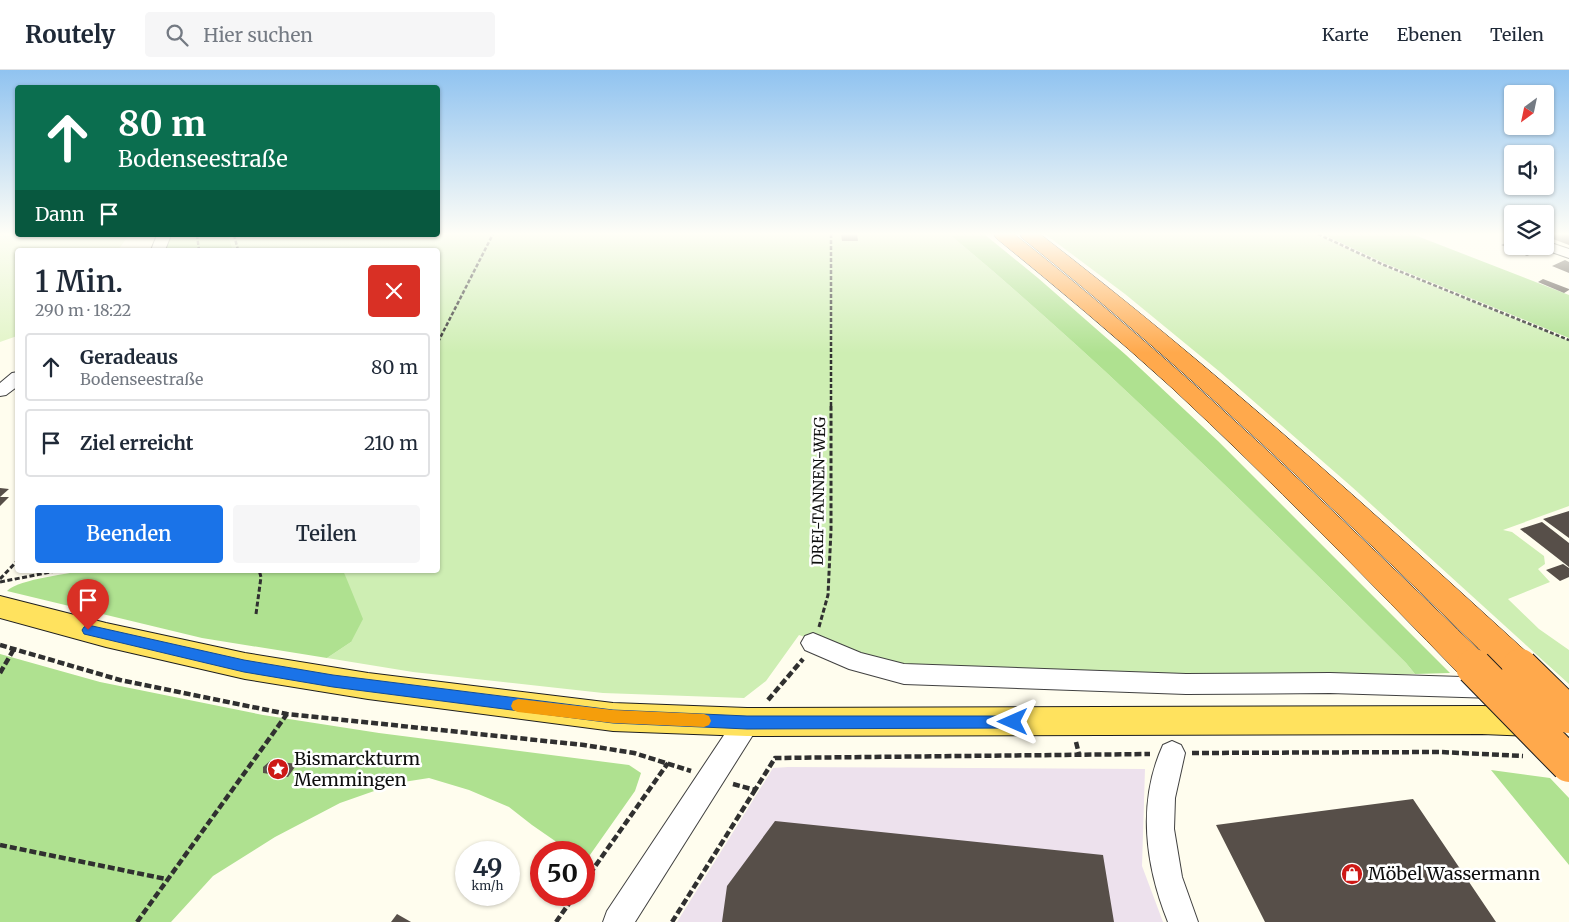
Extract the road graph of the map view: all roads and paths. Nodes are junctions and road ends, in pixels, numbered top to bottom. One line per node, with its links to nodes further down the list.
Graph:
1 (473, 274): 6 (path)
2 (832, 274): 16 (path, DREI-TANNEN-WEG)
3 (1052, 274): 28 (highway, bridge)
4 (1080, 274): 21 (highway, bridge)
5 (1406, 274): 7 (path)
6 (440, 338)
7 (1569, 340)
8 (15, 379): 9 (street)
9 (0, 391)
10 (15, 564): 13 (path)
11 (44, 573): 13 (path)
12 (260, 573): 15 (path)
13 (0, 581)
14 (0, 607): 22 (main road)
15 (256, 614)
16 (813, 643): 19 (street); 22 (path, DREI-TANNEN-WEG)
17 (14, 649): 18 (path)
18 (0, 673)
19 (1569, 690)
20 (287, 714): 32 (path)
21 (1569, 715)
22 (747, 722): 23 (main road); 36 (street)
23 (1569, 724)
24 (1440, 752): 26 (path)
25 (1172, 754): 38 (street)
26 (1529, 756)
27 (668, 763): 31 (path)
28 (1569, 764)
29 (755, 790): 37 (path)
30 (0, 845): 32 (path)
31 (595, 866)
32 (166, 879): 34 (path)
33 (567, 906): 35 (path)
34 (137, 922)
35 (556, 922)
36 (618, 922)
37 (672, 922)
38 (1183, 922)

